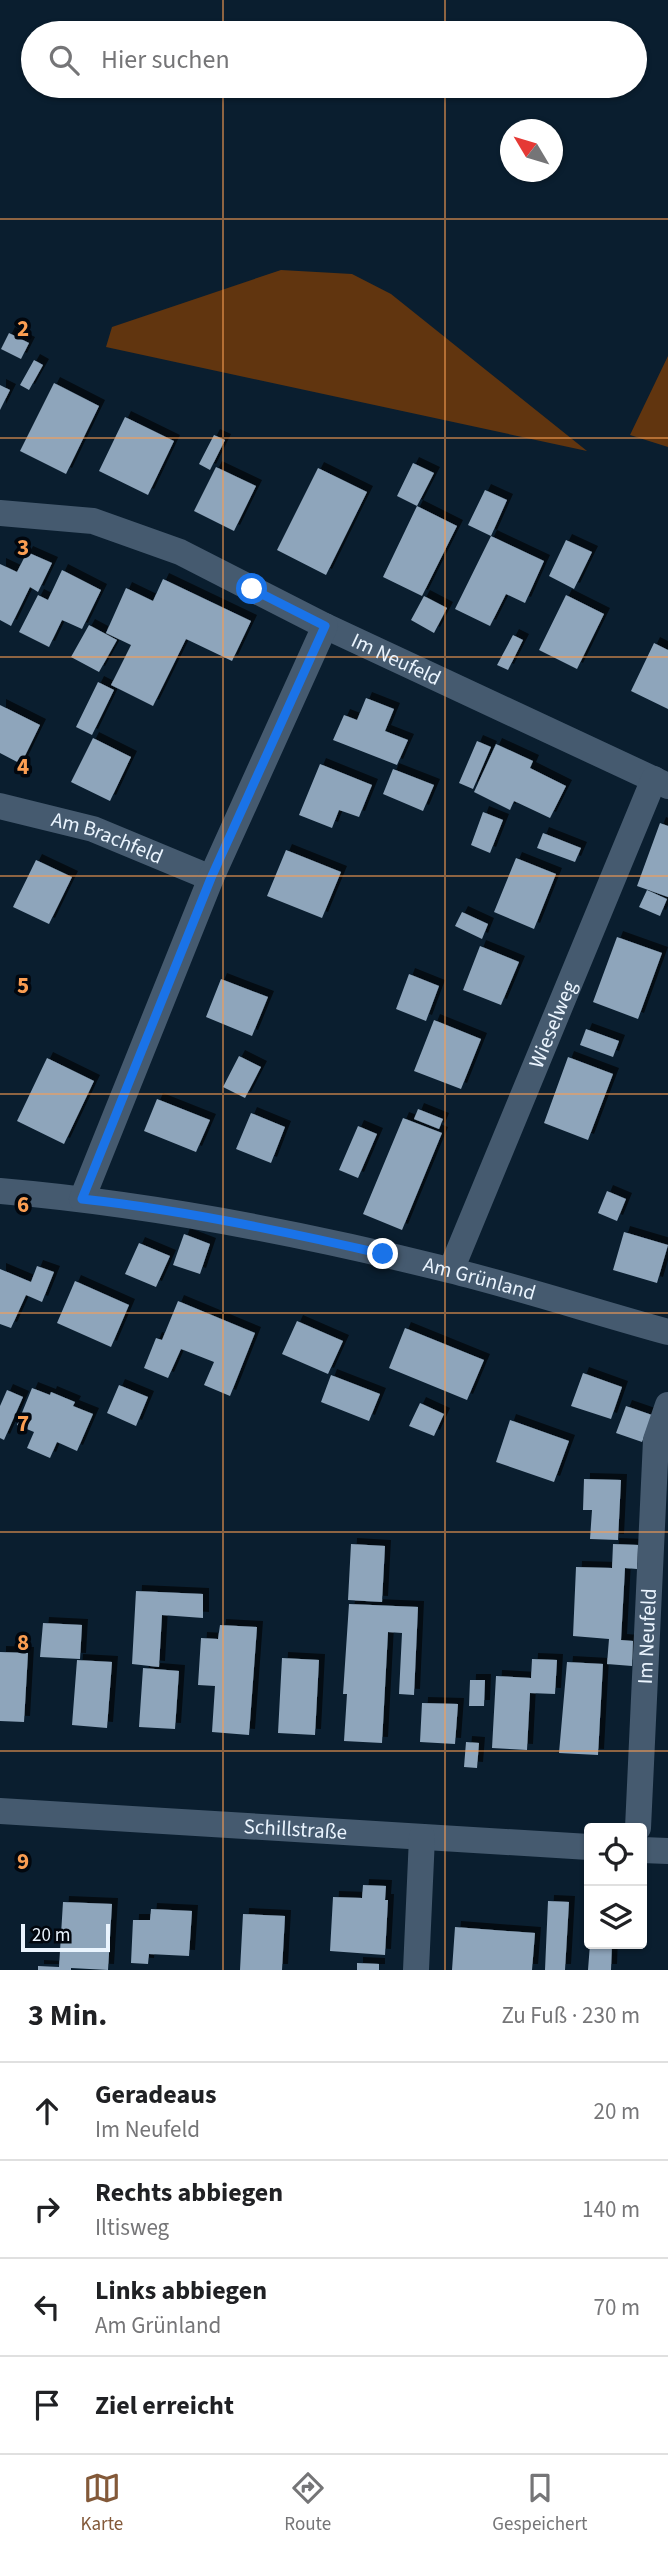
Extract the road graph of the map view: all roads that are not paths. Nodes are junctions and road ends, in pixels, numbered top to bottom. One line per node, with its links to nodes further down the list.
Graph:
1 (0, 513): 2 (street, Im Neufeld)
2 (325, 626): 3 (street, Im Neufeld); 5 (street)
3 (661, 782): 8 (street, Wieselweg)
4 (0, 806): 5 (street, Am Brachfeld)
5 (211, 878): 7 (street)
6 (0, 1191): 7 (street, Am Grünland)
7 (82, 1199): 8 (street, Am Grünland)
8 (451, 1270): 9 (street, Am Grünland)
9 (668, 1332)
10 (668, 1405): 12 (street, Im Neufeld)
11 (0, 1811): 13 (street, Schillstraße)
12 (638, 1823)
13 (422, 1837): 14 (street, Schillstraße); 17 (street)
14 (584, 1847)
15 (647, 1850): 16 (street)
16 (668, 1851)
17 (416, 1970)

